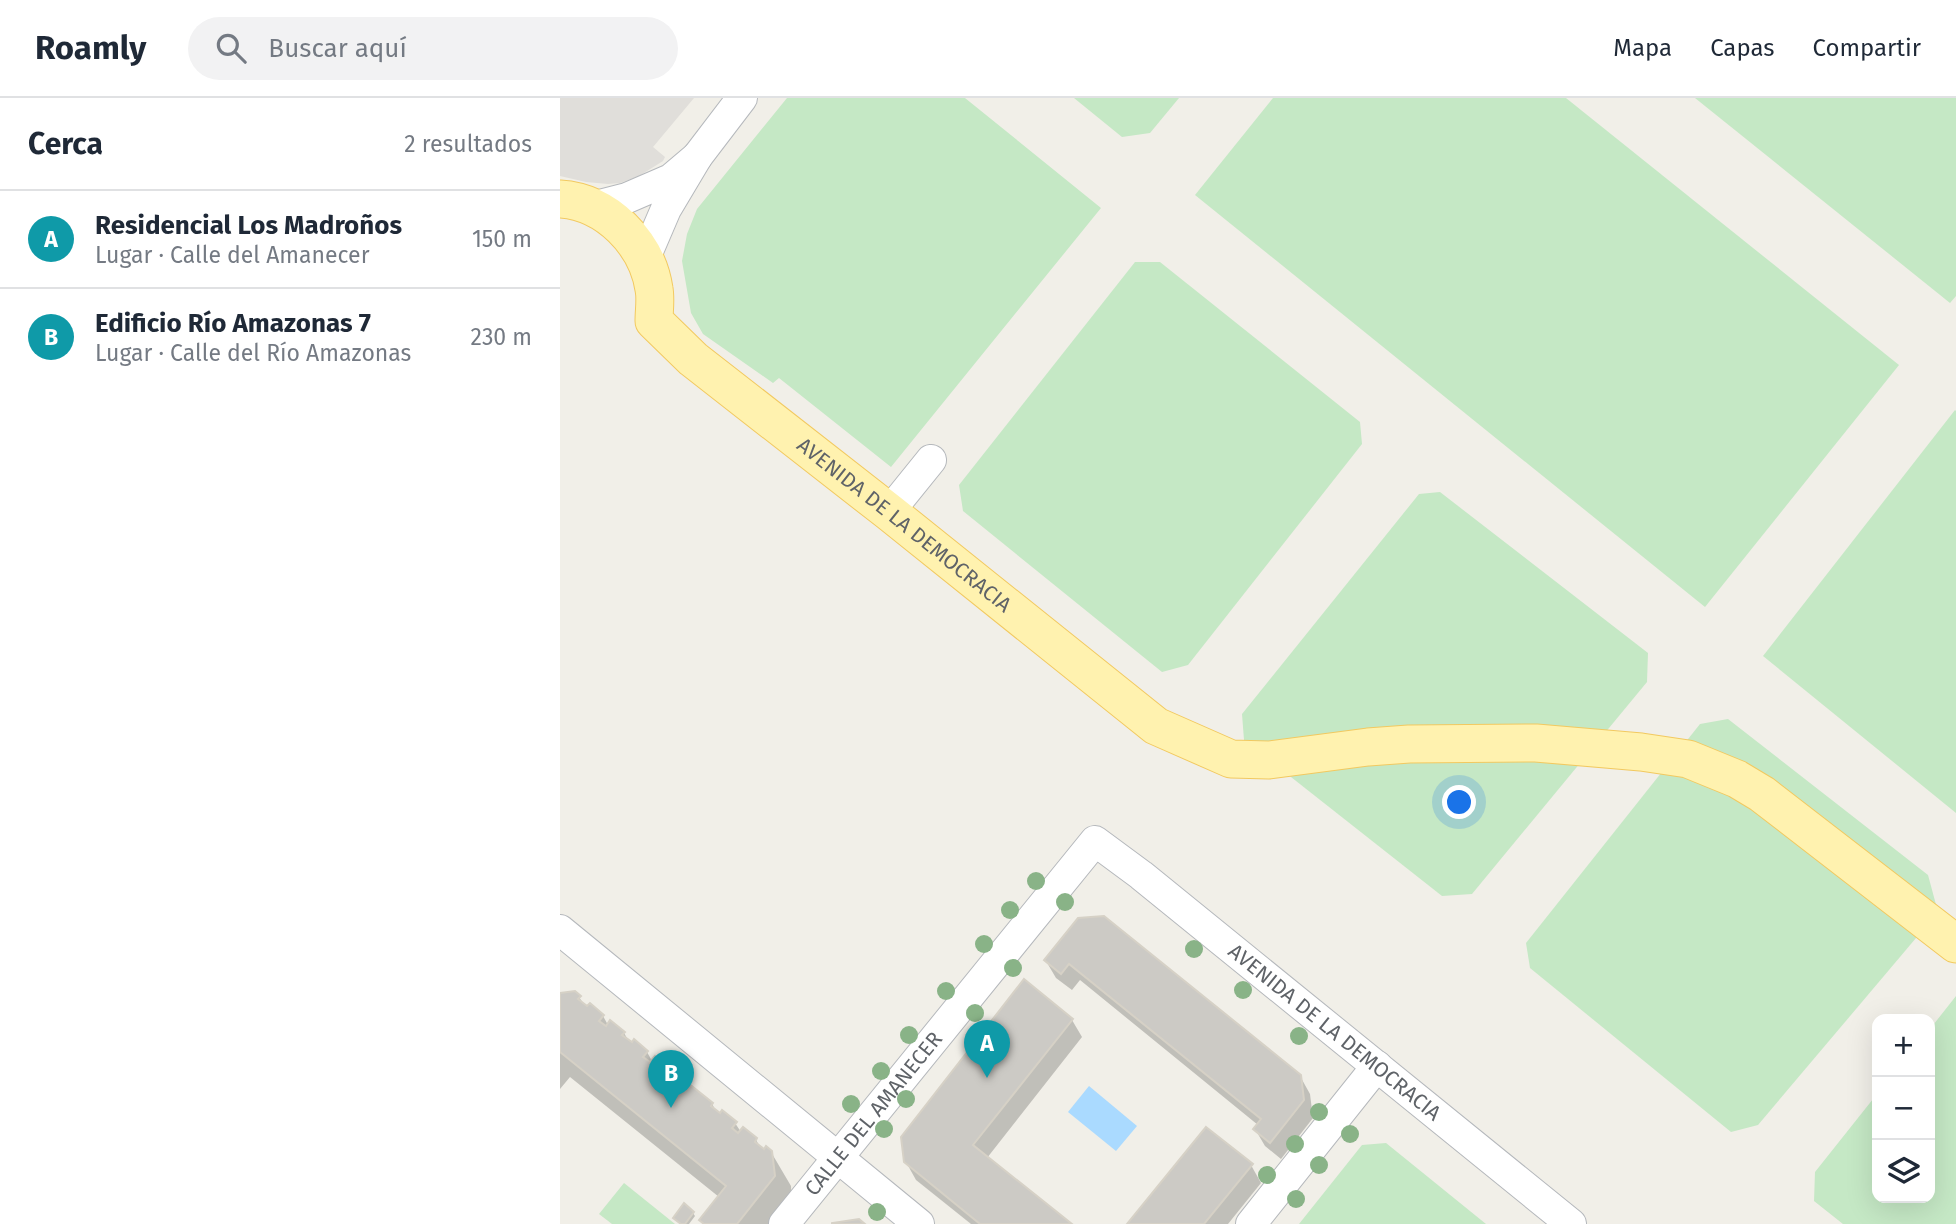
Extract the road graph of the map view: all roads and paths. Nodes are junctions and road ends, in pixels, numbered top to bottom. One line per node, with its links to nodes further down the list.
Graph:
1 (742, 98): 2 (street)
2 (697, 157): 3 (street); 4 (street)
3 (576, 203): 4 (main road)
4 (645, 258): 6 (main road, AVENIDA DE LA DEMOCRACIA)
5 (931, 460): 6 (street)
6 (889, 512): 9 (main road, AVENIDA DE LA DEMOCRACIA)
7 (1095, 841): 10 (street, AVENIDA DE LA DEMOCRACIA); 11 (street, CALLE DEL AMANECER)
8 (560, 930): 11 (street)
9 (1956, 944)
10 (1377, 1066): 14 (street); 15 (street, AVENIDA DE LA DEMOCRACIA)
11 (837, 1159): 12 (street, CALLE DEL AMANECER); 13 (street)
12 (784, 1224)
13 (919, 1224)
14 (1251, 1224)
15 (1571, 1224)

